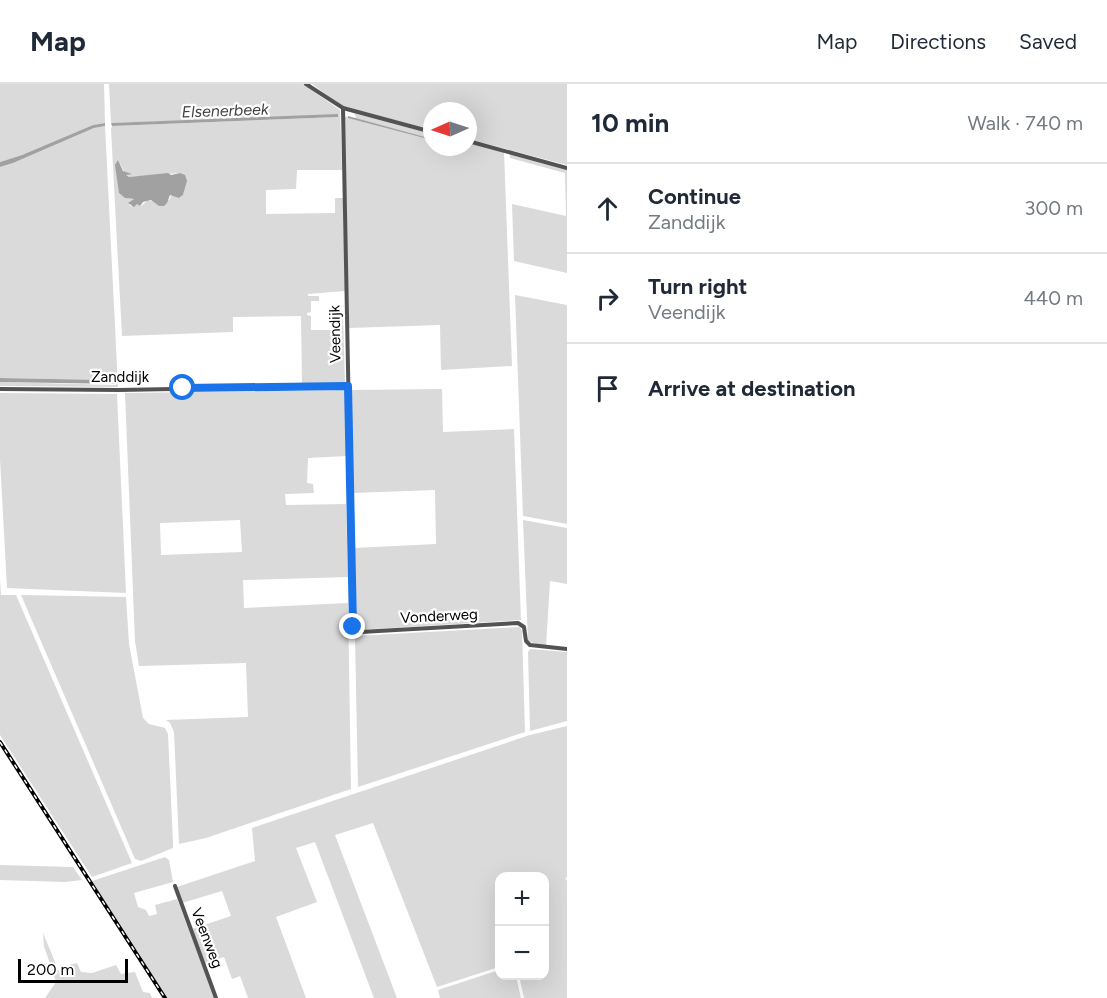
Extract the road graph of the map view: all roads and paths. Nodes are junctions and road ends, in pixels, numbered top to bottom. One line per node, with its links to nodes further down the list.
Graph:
1 (306, 84): 2 (street)
2 (343, 108): 3 (street); 6 (street, Veendijk)
3 (423, 130)
4 (477, 143): 5 (street)
5 (567, 168)
6 (348, 386): 7 (street, Zanddijk); 8 (street, Veendijk)
7 (0, 389)
8 (355, 630): 9 (street, Vonderweg)
9 (567, 649)
10 (175, 886): 11 (street, Veenweg)
11 (216, 998)

